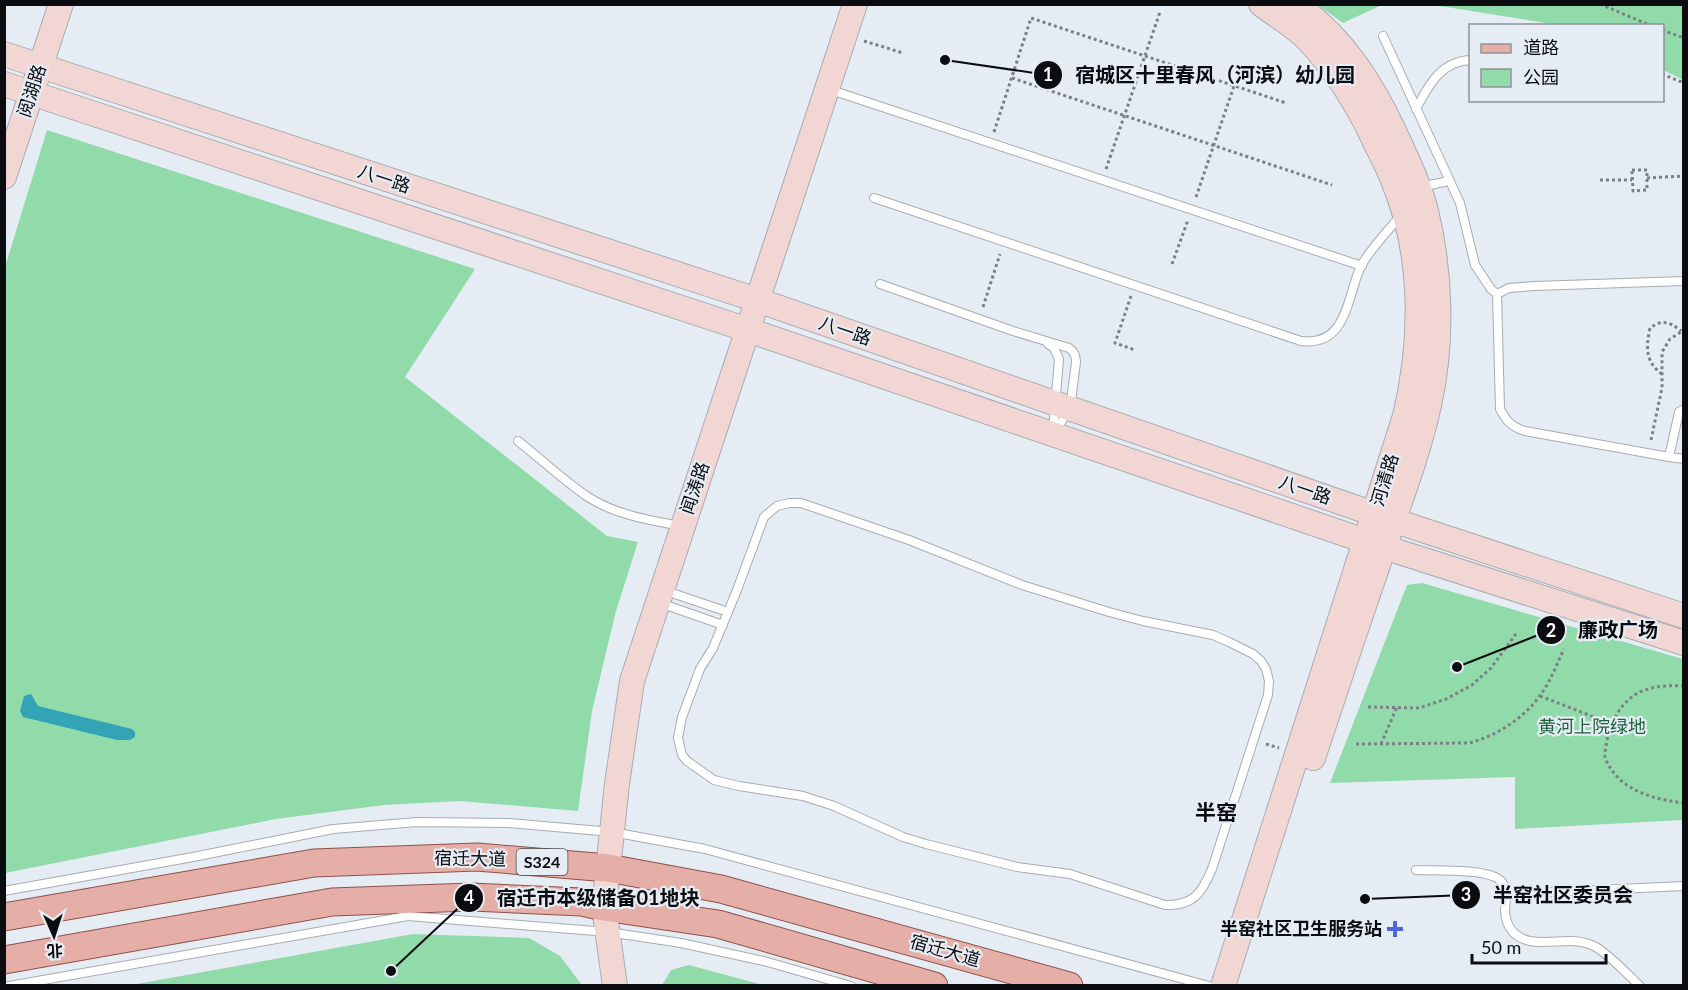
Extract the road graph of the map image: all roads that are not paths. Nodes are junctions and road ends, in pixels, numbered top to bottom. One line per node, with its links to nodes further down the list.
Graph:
1 (61, 4): 8 (main road, 阅湖路)
2 (855, 4): 10 (main road, 闻涛路)
3 (1261, 4): 17 (main road, 河清路)
4 (1295, 4): 15 (main road, 河清路)
5 (1383, 36): 12 (lane)
6 (4, 54): 8 (main road, 八一路)
7 (1469, 60): 12 (lane)
8 (40, 66): 11 (main road, 阅湖路); 22 (main road, 八一路)
9 (4, 84): 11 (main road, 八一路)
10 (827, 88): 18 (lane); 22 (main road, 闻涛路)
11 (32, 93): 13 (main road, 阅湖路); 23 (main road, 八一路)
12 (1416, 109): 14 (lane)
13 (4, 177)
14 (1449, 181): 15 (lane); 21 (lane)
15 (1418, 188): 31 (main road, 河清路)
16 (874, 198): 18 (lane)
17 (1403, 212): 18 (lane); 31 (main road, 河清路)
18 (1362, 266)
19 (1683, 280): 21 (lane)
20 (880, 284): 24 (lane)
21 (1497, 294): 29 (lane)
22 (756, 300): 23 (main road, 闻涛路); 25 (main road, 八一路)
23 (748, 330): 27 (main road, 八一路); 32 (main road, 闻涛路)
24 (1043, 340): 25 (lane); 25 (lane)
25 (1063, 406): 27 (lane); 27 (lane); 31 (main road, 八一路)
26 (1683, 409): 29 (lane)
27 (1052, 434): 33 (main road, 八一路)
28 (518, 441): 32 (lane)
29 (1669, 457): 30 (lane)
30 (1683, 459)
31 (1384, 517): 33 (main road, 河清路); 36 (main road, 八一路)
32 (682, 526): 34 (main road, 闻涛路)
33 (1375, 544): 38 (main road, 八一路); 54 (main road, 河清路); 55 (main road, 河清路)
34 (659, 596): 35 (lane); 37 (lane); 39 (main road, 闻涛路)
35 (728, 612): 37 (lane); 37 (lane)
36 (1683, 616)
37 (723, 625)
38 (1683, 643)
39 (612, 832): 40 (main road, 闻涛路); 43 (lane); 53 (lane)
40 (608, 868): 45 (main road, 宿迁大道 / S324); 46 (main road, 闻涛路); 52 (main road, 宿迁大道 / S324)
41 (1416, 870): 44 (lane)
42 (1683, 886): 44 (lane)
43 (4, 891)
44 (1508, 894): 56 (lane)
45 (4, 917)
46 (606, 920): 47 (main road, 宿迁大道 / S324); 48 (lane); 49 (main road, 闻涛路); 50 (lane); 51 (main road, 宿迁大道 / S324)
47 (4, 960)
48 (9, 986)
49 (615, 986)
50 (850, 986)
51 (934, 986)
52 (1069, 986)
53 (1209, 986)
54 (1222, 986)
55 (1239, 986)
56 (1640, 986)

